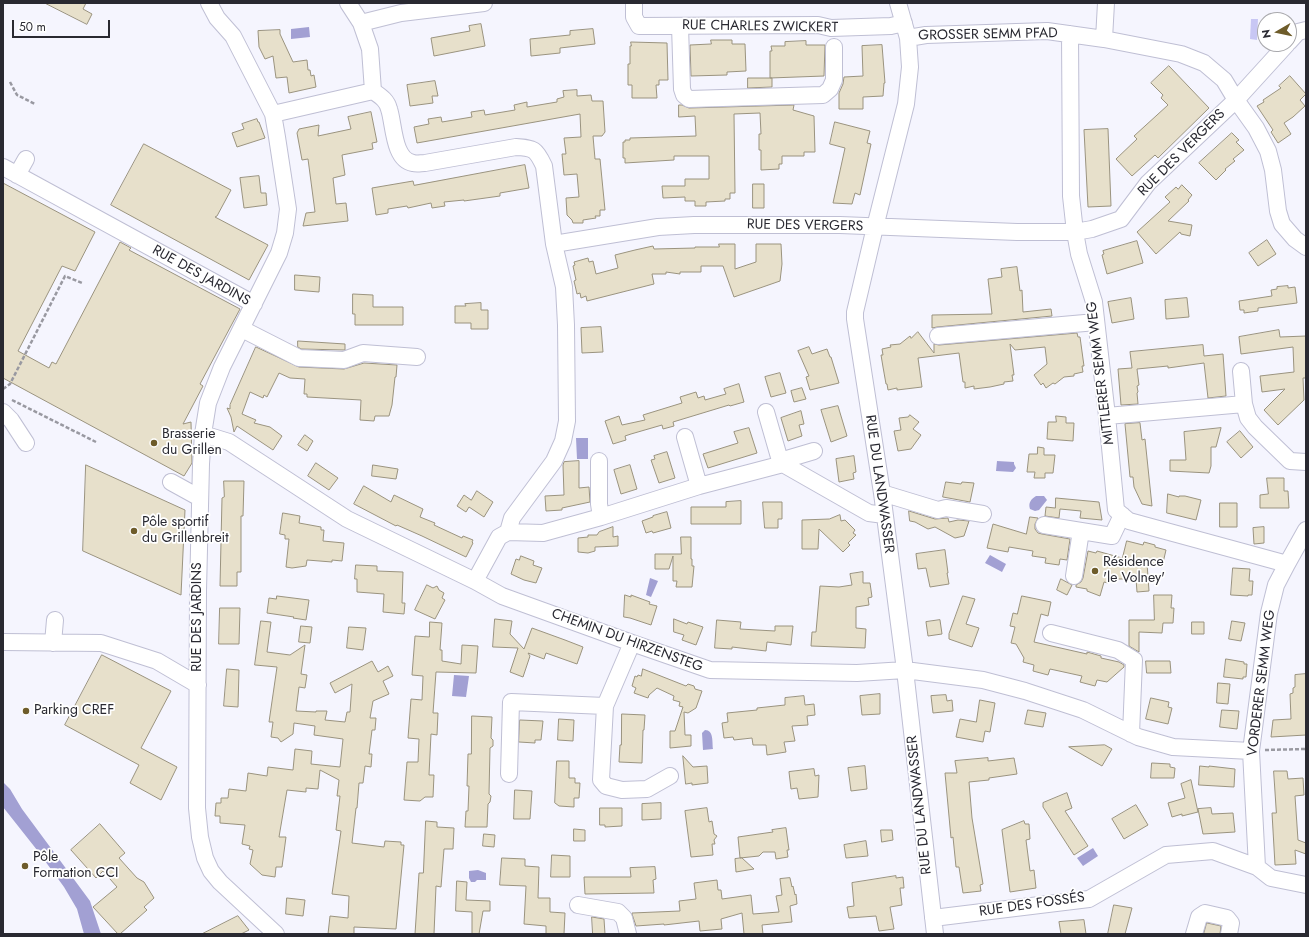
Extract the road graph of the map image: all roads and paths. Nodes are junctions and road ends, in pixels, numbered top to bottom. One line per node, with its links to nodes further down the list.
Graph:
1 (209, 3): 18 (street)
2 (348, 3): 7 (street)
3 (484, 3): 7 (street)
4 (634, 3): 8 (street, RUE CHARLES ZWICKERT)
5 (898, 3): 9 (street, GROSSER SEMM PFAD)
6 (1106, 3): 11 (street)
7 (361, 23): 15 (street)
8 (680, 26): 9 (street, RUE CHARLES ZWICKERT); 12 (street)
9 (906, 30): 10 (street, GROSSER SEMM PFAD); 22 (street, RUE DU LANDWASSER)
10 (1070, 34): 11 (street, GROSSER SEMM PFAD); 23 (street, MITTLERER SEMM WEG)
11 (1104, 39): 16 (street, GROSSER SEMM PFAD)
12 (834, 47)
13 (1280, 52): 16 (street, RUE DES VERGERS)
14 (10, 82): 17 (path)
15 (373, 91): 18 (street); 24 (street)
16 (1236, 100): 23 (street, RUE DES VERGERS); 25 (street, GROSSER SEMM PFAD)
17 (35, 104)
18 (273, 114): 27 (street)
19 (26, 159): 21 (street)
20 (3, 167): 21 (street, RUE DES JARDINS)
21 (17, 175): 27 (street, RUE DES JARDINS)
22 (875, 227): 23 (street, RUE DES VERGERS); 24 (street, RUE DES VERGERS); 48 (street, RUE DU LANDWASSER)
23 (1075, 232): 28 (street, MITTLERER SEMM WEG)
24 (554, 244): 57 (street)
25 (1306, 248)
26 (82, 283): 33 (path)
27 (254, 304): 29 (street, RUE DES JARDINS)
28 (1096, 322): 30 (street); 37 (street, MITTLERER SEMM WEG)
29 (242, 329): 31 (street); 38 (street, RUE DES JARDINS)
30 (938, 336)
31 (417, 357)
32 (1241, 371): 34 (street)
33 (3, 389)
34 (1244, 404): 37 (street); 44 (street)
35 (7, 405): 40 (path); 41 (street)
36 (766, 412): 45 (street)
37 (1107, 416): 52 (street, MITTLERER SEMM WEG)
38 (203, 434): 49 (street, RUE DES JARDINS); 60 (street, CHEMIN DU HIRZENSTEG)
39 (685, 437): 47 (street)
40 (96, 442)
41 (26, 443)
42 (814, 451): 45 (street)
43 (599, 461): 53 (street)
44 (1306, 462)
45 (783, 464): 47 (street); 51 (street)
46 (171, 482): 49 (street)
47 (699, 486): 53 (street)
48 (882, 493): 50 (street); 51 (street, RUE DU LANDWASSER)
49 (200, 498): 67 (street, RUE DES JARDINS)
50 (983, 514)
51 (884, 515): 66 (street, RUE DU LANDWASSER)
52 (1122, 515): 56 (street); 58 (street)
53 (601, 517): 57 (street)
54 (1044, 525): 56 (street)
55 (1306, 530): 58 (street, VORDERER SEMM WEG)
56 (1081, 531): 59 (street)
57 (508, 532): 60 (street)
58 (1287, 564): 71 (street, VORDERER SEMM WEG)
59 (1074, 576)
60 (475, 581): 65 (street, CHEMIN DU HIRZENSTEG)
61 (54, 620): 64 (street)
62 (1051, 633): 69 (street)
63 (3, 642): 64 (street)
64 (53, 643): 67 (street)
65 (632, 643): 66 (street, CHEMIN DU HIRZENSTEG); 68 (street)
66 (905, 670): 69 (street, CHEMIN DU HIRZENSTEG); 77 (street, RUE DU LANDWASSER)
67 (198, 685): 78 (street, RUE DES JARDINS)
68 (605, 706): 72 (street); 73 (street)
69 (1131, 734): 71 (street, CHEMIN DU HIRZENSTEG)
70 (1306, 749): 71 (path)
71 (1251, 751): 74 (street, VORDERER SEMM WEG)
72 (509, 774)
73 (670, 776)
74 (1257, 867): 75 (street, RUE DES FOSSÉS); 77 (street, RUE DES FOSSÉS)
75 (1306, 885)
76 (578, 905): 79 (street)
77 (933, 918): 80 (street, RUE DU LANDWASSER)
78 (276, 934)
79 (628, 934)
80 (936, 934)
81 (1194, 934): 82 (street)
82 (1229, 934)

